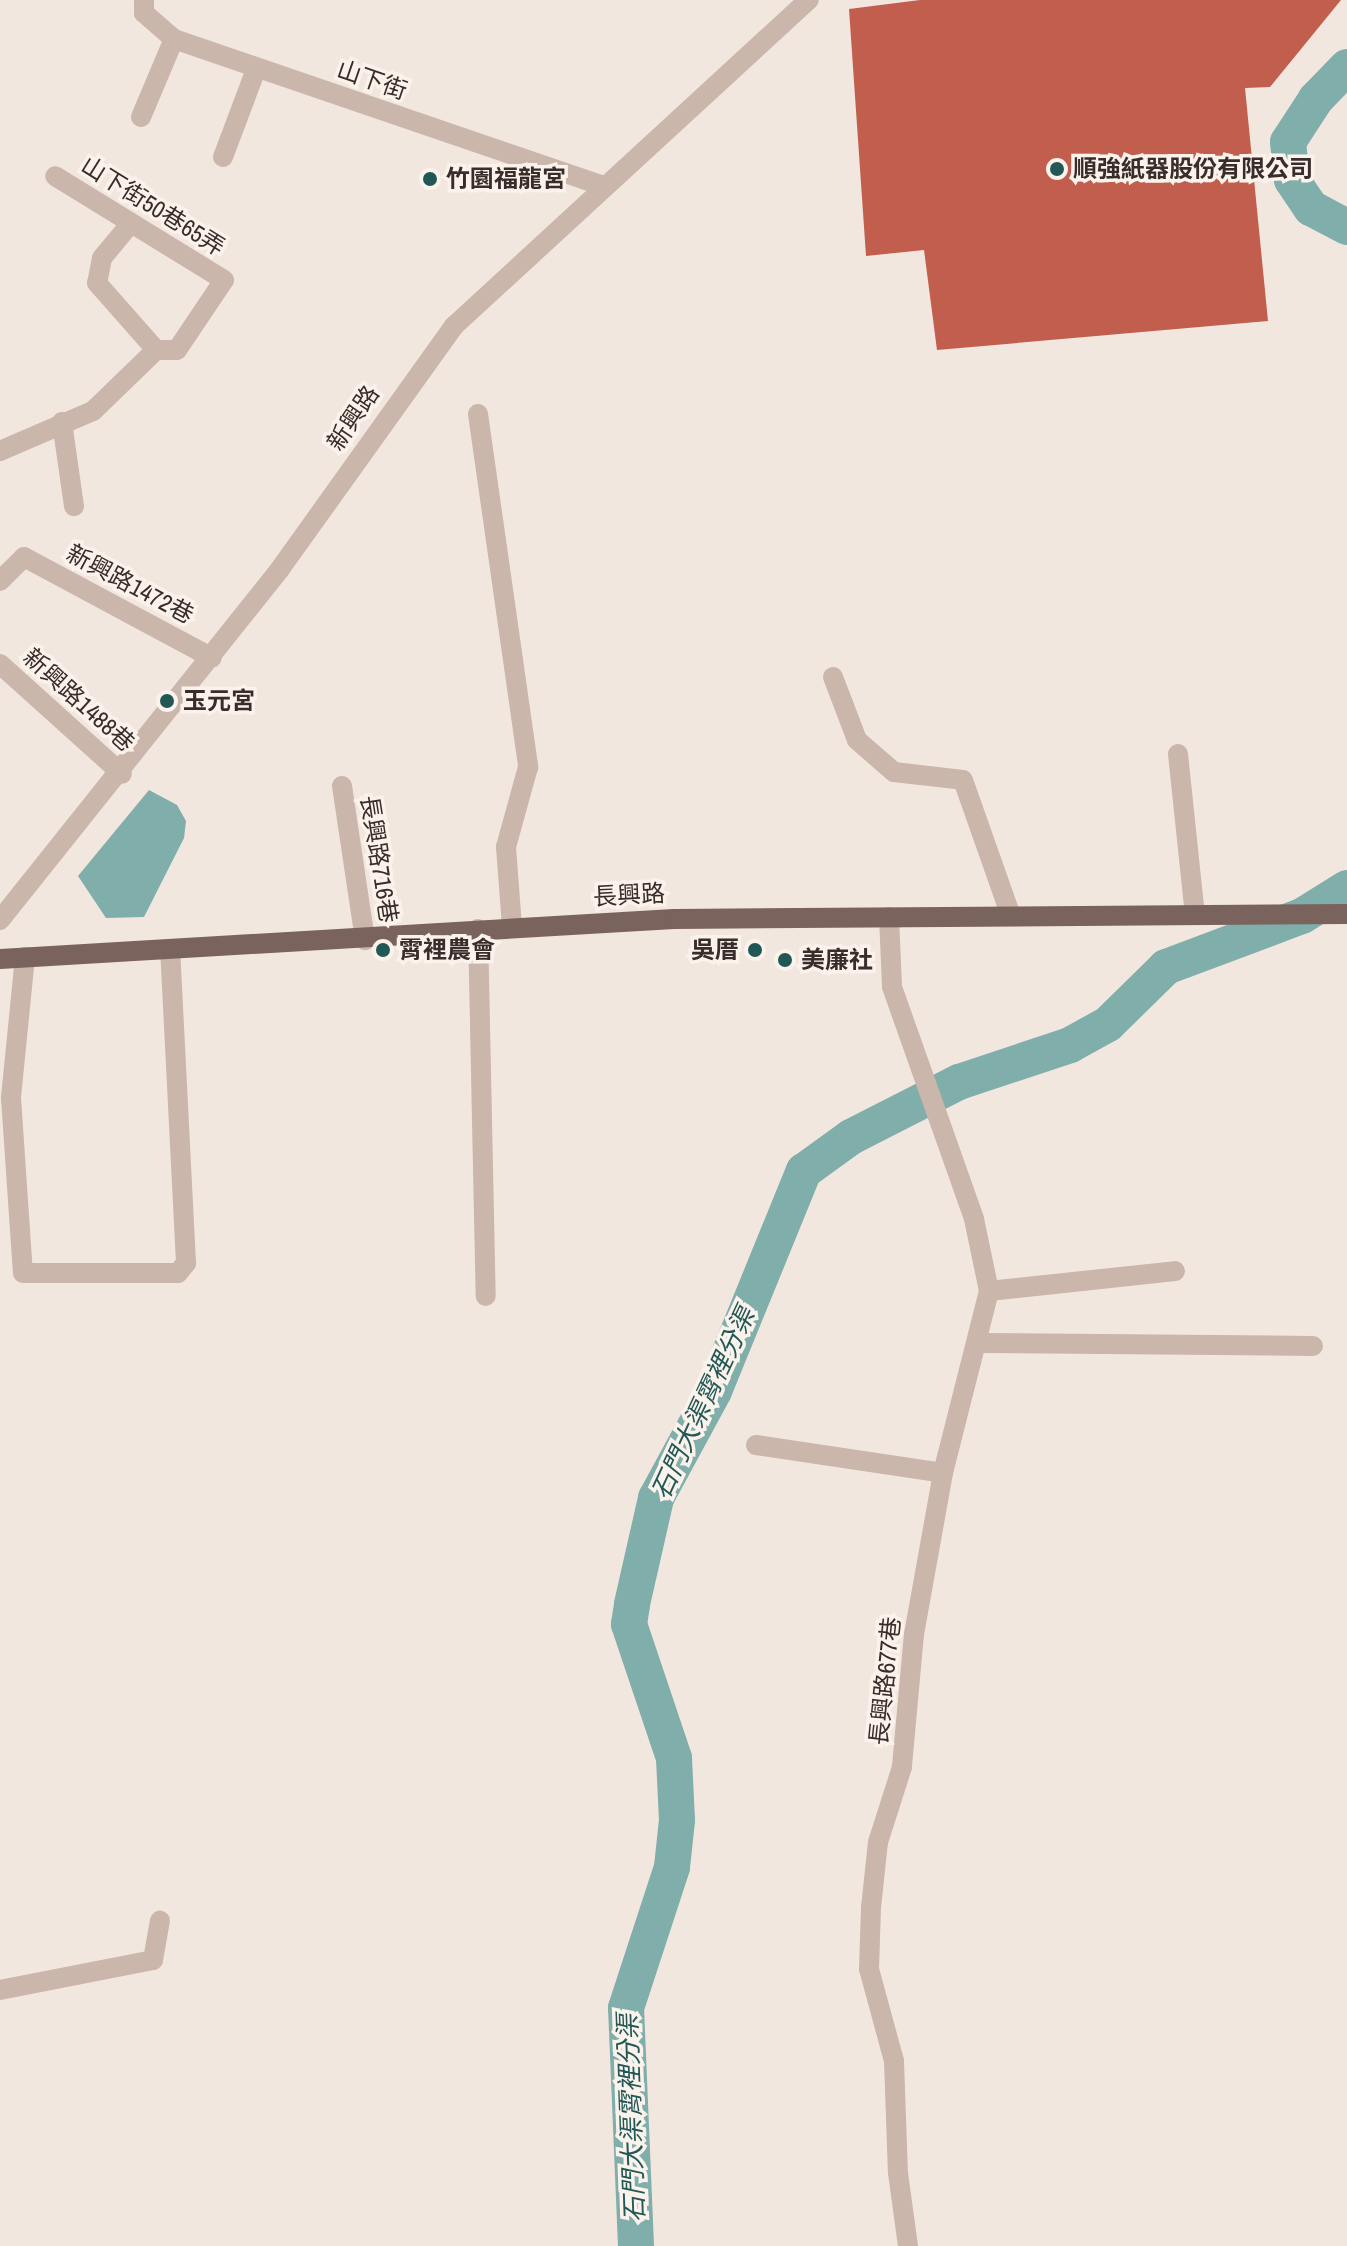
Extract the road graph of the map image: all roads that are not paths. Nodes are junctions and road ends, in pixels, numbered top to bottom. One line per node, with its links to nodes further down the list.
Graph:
1 (144, 0): 3 (street, 山下街)
2 (809, 0): 8 (street, 新興路)
3 (174, 39): 4 (street, 山下街); 5 (street)
4 (256, 69): 6 (street); 8 (street, 山下街)
5 (141, 117)
6 (223, 157)
7 (55, 176): 9 (street, 山下街50巷65弄)
8 (604, 186): 16 (street, 新興路)
9 (131, 223): 10 (street); 10 (street, 山下街50巷65弄)
10 (156, 350): 12 (street)
11 (478, 414): 27 (street)
12 (62, 422): 13 (street); 14 (street)
13 (0, 451)
14 (74, 506)
15 (0, 581): 16 (street, 新興路1472巷)
16 (212, 658): 20 (street, 新興路)
17 (0, 664): 20 (street, 新興路1488巷)
18 (833, 677): 24 (street)
19 (1178, 754): 23 (street)
20 (122, 774): 26 (street, 新興路)
21 (342, 786): 29 (street, 長興路716巷)
22 (1347, 914): 23 (main road, 長興路)
23 (1195, 915): 24 (main road, 長興路)
24 (1011, 916): 25 (main road, 長興路)
25 (889, 917): 27 (main road, 長興路); 34 (street, 長興路677巷)
26 (0, 920)
27 (512, 926): 28 (main road, 長興路)
28 (478, 929): 29 (main road, 長興路); 35 (street)
29 (365, 940): 30 (main road, 長興路)
30 (170, 949): 31 (main road, 長興路); 31 (street)
31 (25, 957): 32 (main road, 長興路)
32 (0, 959)
33 (1175, 1271): 34 (street)
34 (989, 1291): 36 (street, 長興路677巷)
35 (486, 1296)
36 (979, 1343): 37 (street); 39 (street, 長興路677巷)
37 (1313, 1346)
38 (756, 1445): 39 (street)
39 (943, 1473): 42 (street, 長興路677巷)
40 (160, 1921): 41 (street)
41 (0, 1990)
42 (908, 2246)

